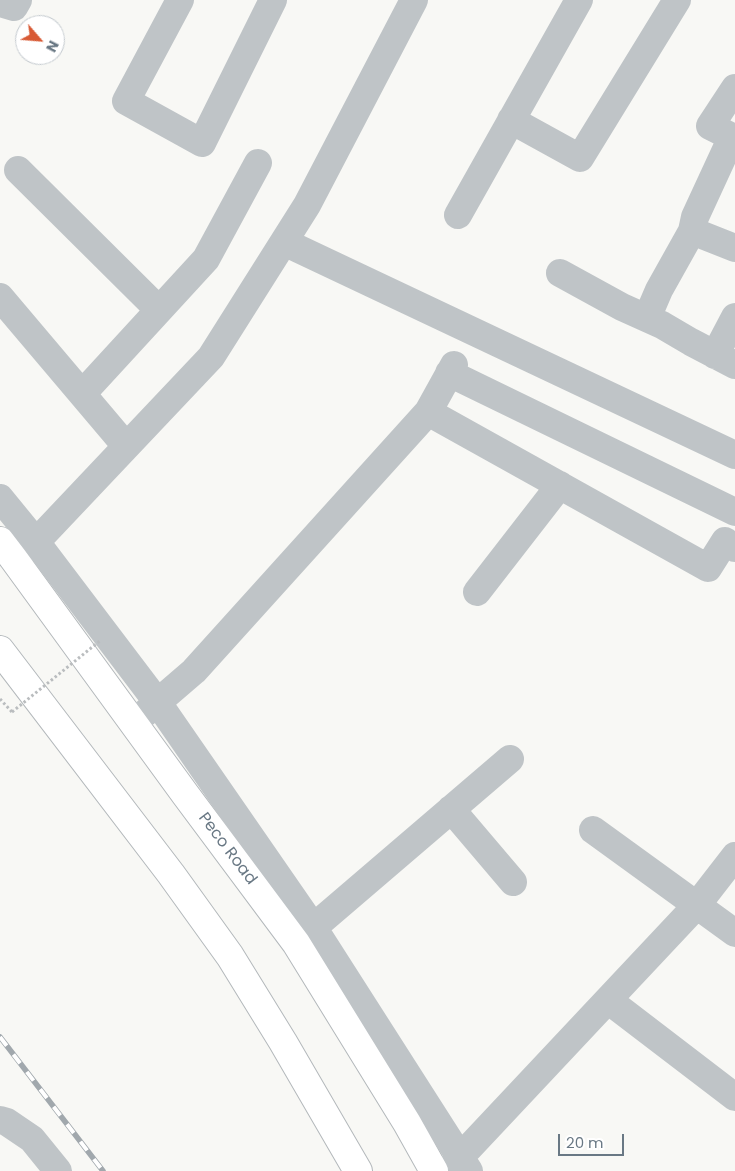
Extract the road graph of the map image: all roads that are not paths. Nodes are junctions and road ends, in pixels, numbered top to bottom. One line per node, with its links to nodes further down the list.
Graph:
1 (18, 0): 7 (street)
2 (180, 0): 3 (street)
3 (272, 0)
4 (414, 0): 15 (street)
5 (579, 0): 9 (street)
6 (677, 0): 9 (street)
7 (0, 3)
8 (735, 88): 10 (street)
9 (511, 120): 13 (street)
10 (733, 138): 14 (street)
11 (258, 163): 19 (street)
12 (18, 170): 19 (street)
13 (458, 215)
14 (692, 231): 16 (street); 21 (street)
15 (284, 242): 25 (street); 26 (street)
16 (735, 248)
17 (560, 273): 21 (street)
18 (0, 297): 23 (street)
19 (160, 310): 23 (street)
20 (735, 317): 22 (street)
21 (647, 318): 22 (street)
22 (725, 360)
23 (82, 394): 25 (street)
24 (428, 412): 27 (street); 29 (street); 35 (street)
25 (126, 446): 30 (street)
26 (735, 455)
27 (560, 485): 31 (street); 33 (street)
28 (0, 498): 30 (street)
29 (735, 512)
30 (36, 542): 32 (street); 35 (street)
31 (735, 548)
32 (7, 549): 36 (main road, Peco Road)
33 (477, 592)
34 (0, 650): 50 (main road)
35 (158, 703): 36 (street); 44 (street)
36 (134, 723): 44 (main road, Peco Road)
37 (510, 759): 38 (street)
38 (451, 809): 41 (street); 44 (street)
39 (594, 830): 42 (street)
40 (735, 856): 42 (street)
41 (513, 882)
42 (697, 905): 43 (street); 45 (street)
43 (735, 934)
44 (305, 935): 48 (street); 51 (main road, Peco Road)
45 (608, 1000): 46 (street); 48 (street)
46 (735, 1097)
47 (0, 1120): 49 (street)
48 (459, 1166)
49 (58, 1171)
50 (358, 1171)
51 (434, 1171)

